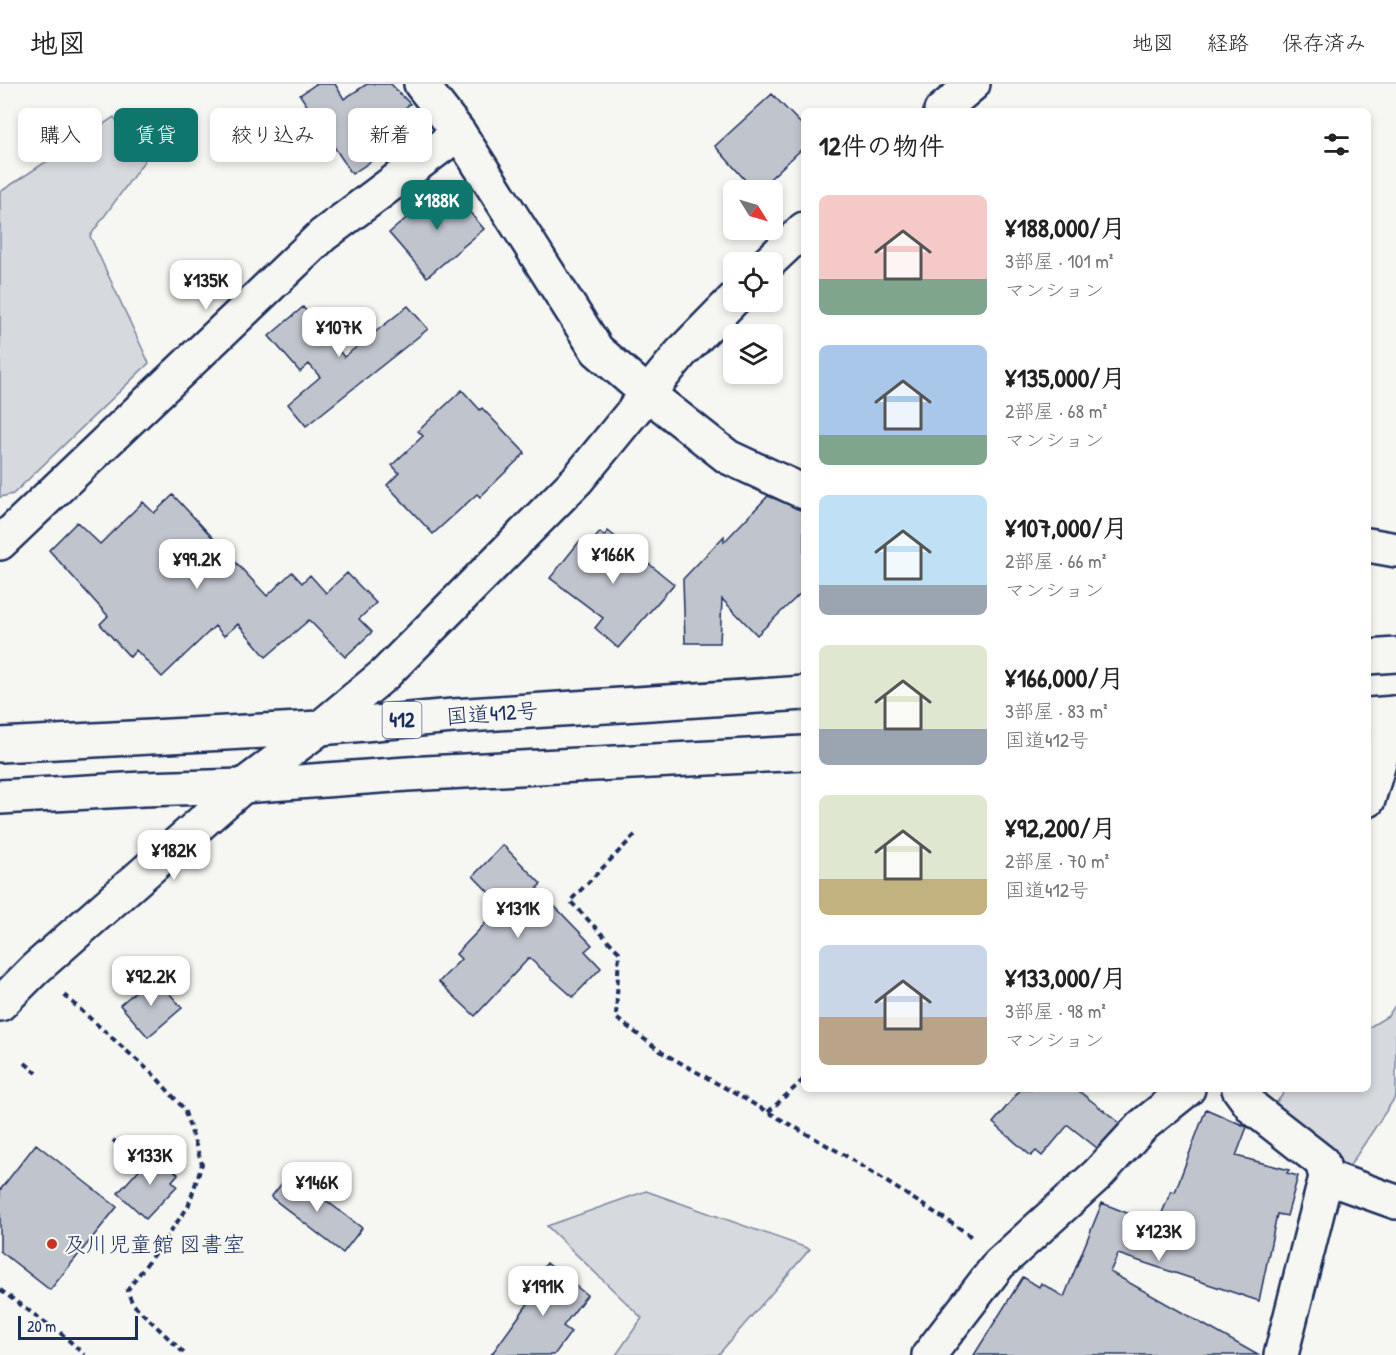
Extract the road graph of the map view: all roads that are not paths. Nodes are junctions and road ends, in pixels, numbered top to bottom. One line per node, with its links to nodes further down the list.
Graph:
1 (421, 84): 4 (main road)
2 (973, 84): 3 (main road)
3 (945, 108)
4 (459, 132): 8 (main road); 10 (main road)
5 (801, 232): 6 (main road)
6 (780, 252)
7 (723, 310): 8 (main road)
8 (648, 394): 9 (main road); 17 (main road)
9 (801, 491)
10 (0, 543)
11 (1371, 546): 12 (main road)
12 (1396, 550)
13 (1396, 655): 14 (main road)
14 (1371, 657)
15 (801, 693): 17 (main road, 国道412号 / 412)
16 (1386, 714): 21 (main road)
17 (320, 728): 18 (main road, 国道412号 / 412); 20 (main road)
18 (0, 745)
19 (801, 753): 20 (main road)
20 (243, 786): 22 (main road); 23 (main road)
21 (1371, 786)
22 (0, 797)
23 (0, 1004)
24 (1184, 1092): 28 (main road)
25 (1241, 1092): 26 (main road)
26 (1326, 1176): 27 (main road); 29 (main road)
27 (1396, 1202)
28 (928, 1355)
29 (1281, 1355)

